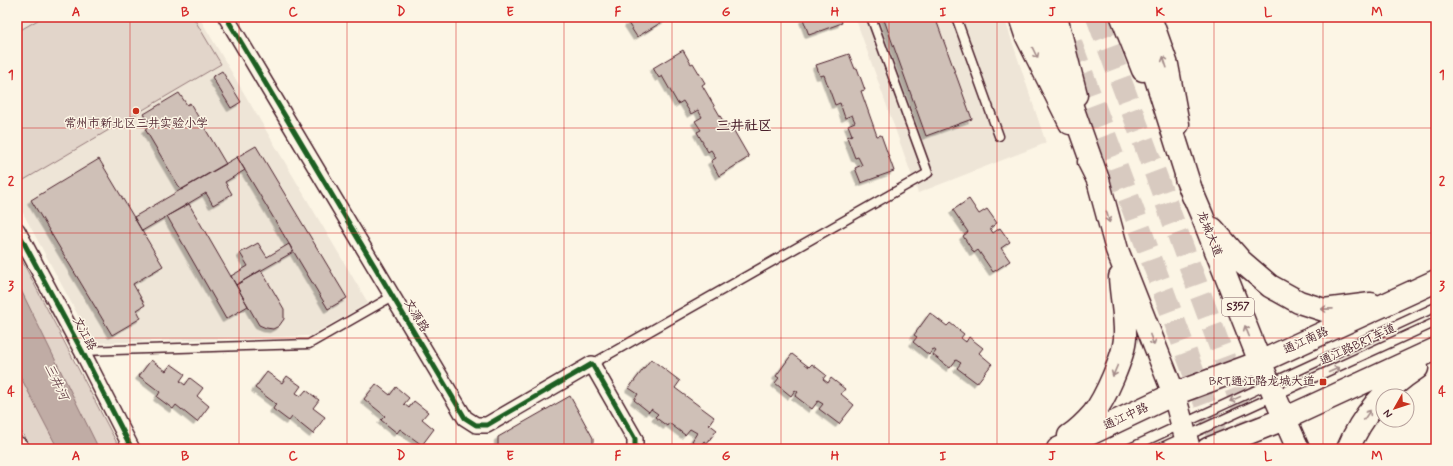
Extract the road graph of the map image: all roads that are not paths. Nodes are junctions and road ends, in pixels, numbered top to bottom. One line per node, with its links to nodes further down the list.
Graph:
1 (226, 17): 17 (street, 文源路)
2 (871, 17): 24 (lane)
3 (956, 17): 10 (lane)
4 (1020, 17): 11 (main road, one-way to 11)
5 (1040, 17): 11 (main road)
6 (1056, 17): 11 (main road)
7 (1122, 17): 12 (main road, 龙城大道 / S357)
8 (1134, 17): 12 (main road)
9 (1150, 17): 12 (main road, one-way to 9)
10 (999, 136)
11 (1098, 180): 15 (main road, one-way to 15)
12 (1192, 196): 13 (main road, 龙城大道 / S357)
13 (1203, 218): 16 (main road, one-way to 13); 23 (main road, 龙城大道 / S357, one-way to 13)
14 (17, 230): 21 (street, 文江路)
15 (1117, 250): 26 (main road, one-way to 26); 31 (main road, one-way to 31)
16 (1434, 282): 23 (main road, 通江南路)
17 (393, 296): 21 (lane); 24 (street, 文源路)
18 (1436, 307): 25 (lane, 通江路BRT车道)
19 (1436, 322): 25 (lane, 通江路BRT车道, one-way to 19)
20 (1436, 349): 27 (main road)
21 (82, 351): 29 (street, 文江路)
22 (1436, 355): 37 (main road, one-way to 22)
23 (1260, 362): 25 (main road, 龙城大道 / S357); 26 (main road, 通江南路)
24 (592, 364): 30 (street)
25 (1273, 390): 27 (main road, 龙城大道 / S357); 28 (lane, 通江路BRT车道, one-way to 28); 28 (lane, 通江路BRT车道)
26 (1174, 394): 28 (main road); 32 (main road, 通江中路)
27 (1284, 419): 35 (main road); 36 (main road, 龙城大道 / S357)
28 (1185, 437): 33 (lane, 通江路BRT车道); 34 (lane, 通江路BRT车道)
29 (132, 449)
30 (635, 449)
31 (1052, 449)
32 (1058, 449)
33 (1128, 449)
34 (1158, 449)
35 (1208, 449)
36 (1298, 449)
37 (1348, 449)

